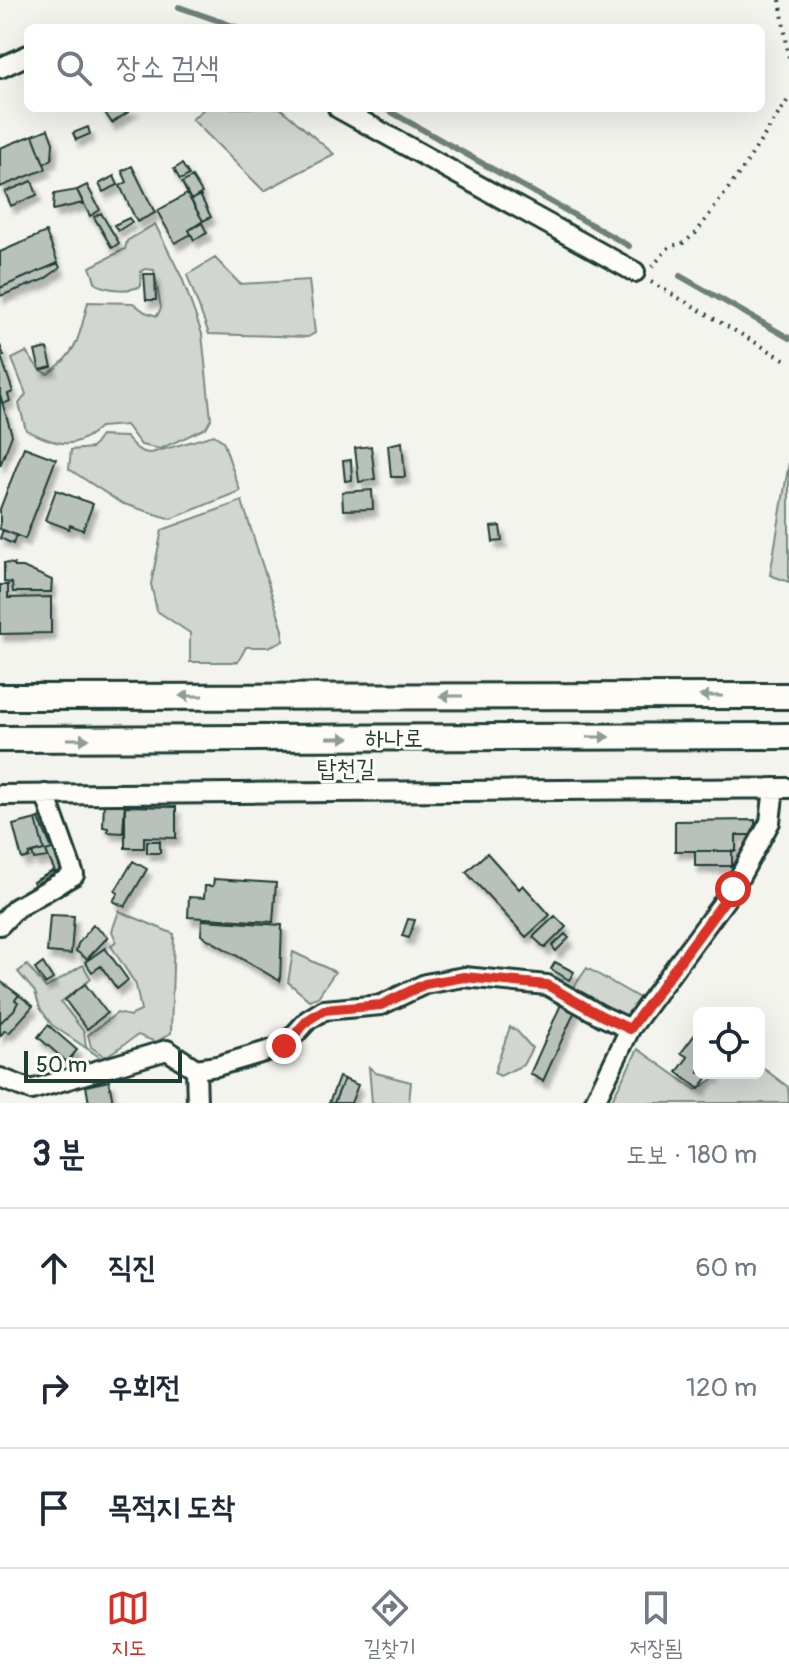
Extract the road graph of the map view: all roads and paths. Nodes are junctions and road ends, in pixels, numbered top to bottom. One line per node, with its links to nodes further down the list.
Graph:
1 (780, 0): 3 (path)
2 (24, 57): 4 (street)
3 (789, 58)
4 (0, 68)
5 (789, 98): 7 (path)
6 (345, 112): 7 (street)
7 (639, 275): 8 (path)
8 (789, 362)
9 (789, 696): 10 (street, 하나로, one-way to 10)
10 (0, 697)
11 (789, 736): 12 (street, 하나로, one-way to 11)
12 (0, 739)
13 (782, 788): 14 (street, 탑천길); 17 (street)
14 (45, 794): 15 (street, 탑천길); 16 (street)
15 (0, 795)
16 (0, 925)
17 (630, 1029): 18 (street); 21 (street)
18 (196, 1069): 19 (street); 20 (street)
19 (0, 1078)
20 (197, 1103)
21 (594, 1103)

